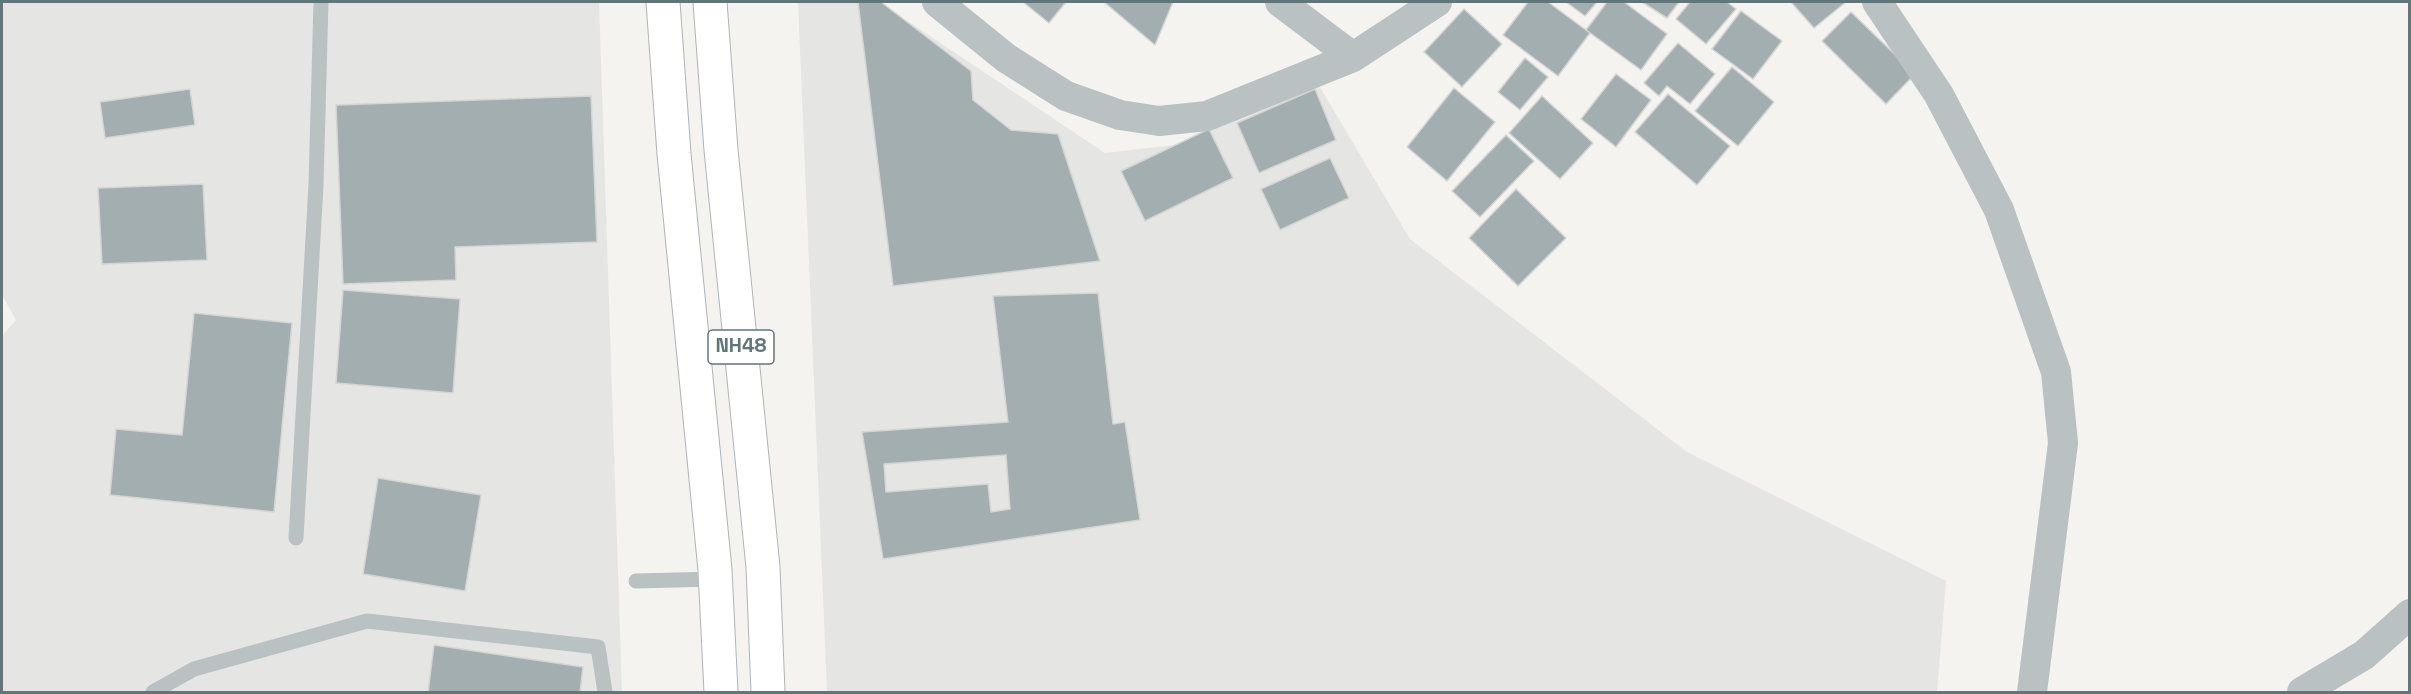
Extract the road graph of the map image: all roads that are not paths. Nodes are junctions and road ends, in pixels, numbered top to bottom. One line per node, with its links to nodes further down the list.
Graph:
1 (321, 2): 9 (lane)
2 (663, 2): 10 (highway, NH48)
3 (710, 2): 16 (highway, NH48)
4 (937, 2): 8 (street)
5 (1280, 2): 8 (street)
6 (1437, 2): 8 (street)
7 (1877, 2): 17 (street)
8 (1353, 57)
9 (296, 538)
10 (716, 579): 11 (lane); 15 (highway, NH48)
11 (636, 581)
12 (2409, 614): 18 (street)
13 (153, 693): 14 (lane)
14 (605, 693)
15 (721, 693)
16 (768, 693)
17 (2032, 693)
18 (2302, 693)

